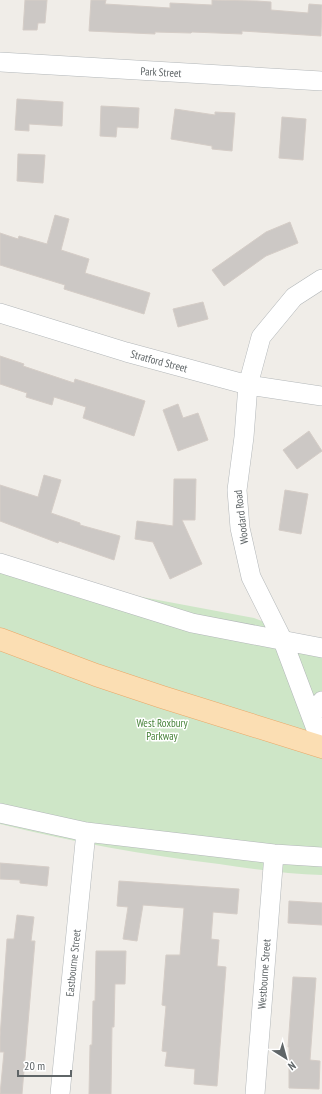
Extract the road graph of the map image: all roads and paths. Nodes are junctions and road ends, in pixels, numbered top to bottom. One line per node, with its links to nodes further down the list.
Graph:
1 (0, 62): 2 (street, Park Street)
2 (322, 82)
3 (322, 279): 5 (street, Woodard Road)
4 (0, 313): 5 (street, Stratford Street)
5 (248, 385): 6 (street, Stratford Street); 9 (street, Woodard Road)
6 (322, 396)
7 (0, 563): 9 (street)
8 (0, 639): 12 (main road)
9 (283, 641): 10 (street); 11 (street, Woodard Road)
10 (322, 648)
11 (317, 709): 12 (street, Woodard Road)
12 (322, 746)
13 (0, 813): 14 (street)
14 (86, 832): 15 (street); 17 (street, Eastbourne Street)
15 (274, 854): 16 (street); 18 (street, Westbourne Street)
16 (322, 857)
17 (60, 1094)
18 (255, 1094)

